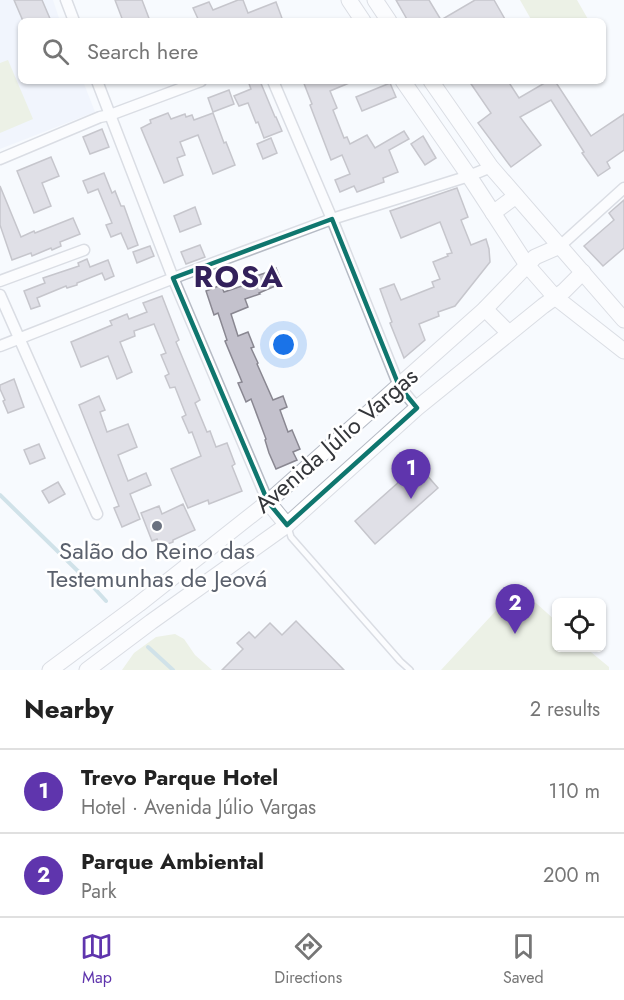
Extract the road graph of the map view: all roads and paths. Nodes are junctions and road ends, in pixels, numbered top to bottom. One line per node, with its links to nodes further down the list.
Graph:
1 (66, 0): 4 (street)
2 (349, 0): 5 (main road)
3 (377, 3): 6 (street); 7 (main road)
4 (73, 18)
5 (358, 18)
6 (361, 18)
7 (387, 18)
8 (98, 84): 13 (street)
9 (193, 84): 13 (street)
10 (274, 84): 20 (street)
11 (405, 84): 16 (main road)
12 (433, 84): 15 (main road)
13 (110, 115): 14 (street); 25 (street)
14 (0, 159)
15 (491, 167): 16 (street); 18 (main road)
16 (468, 176): 19 (main road); 20 (street)
17 (624, 188): 21 (street)
18 (516, 196): 19 (main road); 21 (main road)
19 (493, 213): 23 (main road)
20 (332, 219): 25 (street); 37 (street)
21 (560, 246): 23 (main road, Avenida Júlio Vargas); 24 (main road)
22 (84, 250): 26 (street)
23 (527, 265): 28 (main road); 29 (main road, Avenida Júlio Vargas)
24 (583, 272): 28 (main road, Avenida Júlio Vargas); 30 (main road)
25 (173, 278): 33 (street); 39 (street)
26 (0, 281)
27 (0, 295): 33 (street)
28 (555, 297): 32 (main road, Avenida Júlio Vargas); 34 (main road)
29 (485, 309): 32 (main road); 37 (main road, Avenida Júlio Vargas)
30 (624, 320)
31 (624, 326): 34 (main road)
32 (508, 333): 38 (main road, Avenida Júlio Vargas)
33 (20, 338): 35 (street); 40 (street)
34 (609, 338): 36 (main road)
35 (0, 346)
36 (624, 351)
37 (399, 386): 38 (street); 39 (main road, Avenida Júlio Vargas)
38 (417, 408): 41 (main road, Avenida Júlio Vargas)
39 (268, 502): 41 (main road); 42 (main road, Avenida Júlio Vargas)
40 (97, 514)
41 (287, 525): 43 (main road, Avenida Júlio Vargas); 46 (lane)
42 (139, 604): 43 (main road); 44 (main road, Avenida Júlio Vargas)
43 (151, 622): 45 (main road, Avenida Júlio Vargas)
44 (50, 670)
45 (87, 670)
46 (410, 670)

